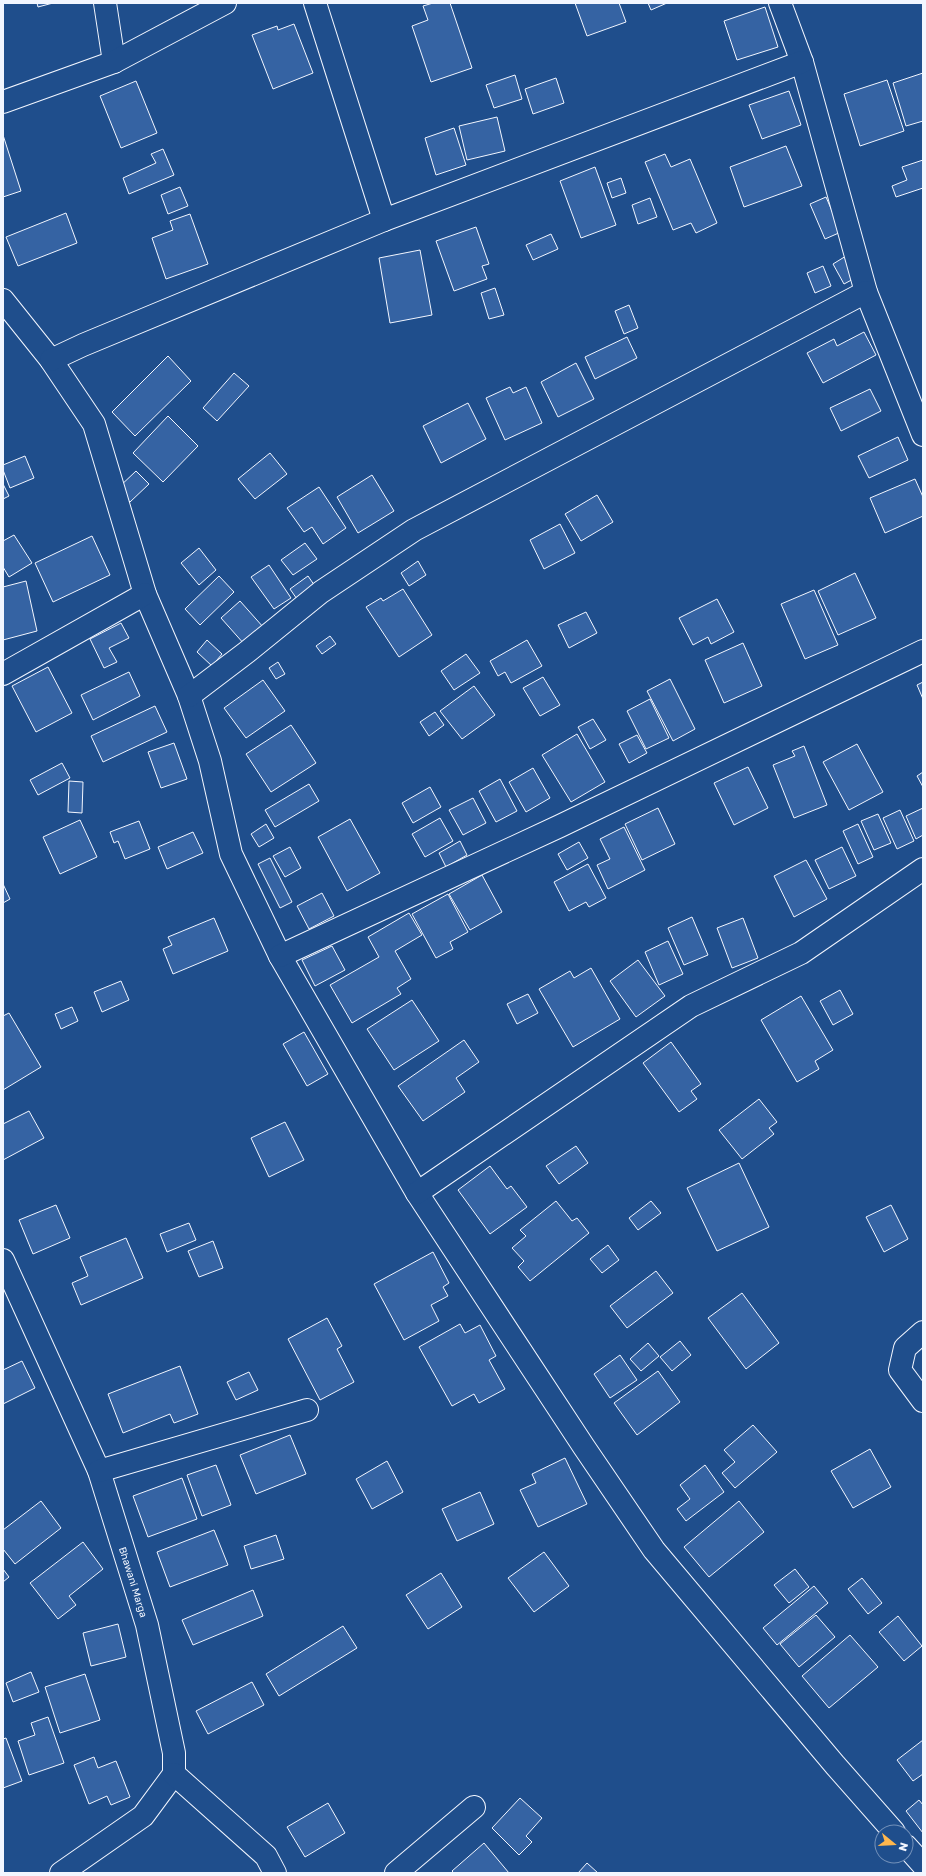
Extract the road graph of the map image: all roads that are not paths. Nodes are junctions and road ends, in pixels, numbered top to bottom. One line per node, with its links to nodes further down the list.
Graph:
1 (105, 3): 5 (street)
2 (225, 3): 5 (street)
3 (315, 3): 8 (street)
4 (780, 3): 6 (street)
5 (114, 62): 7 (street)
6 (802, 62): 8 (street); 9 (street)
7 (3, 102)
8 (384, 220): 11 (street)
9 (866, 292): 12 (street); 16 (street)
10 (3, 300): 11 (street)
11 (50, 360): 13 (street)
12 (923, 434)
13 (146, 594): 15 (street); 16 (street)
14 (923, 651): 18 (street)
15 (3, 674)
16 (189, 696): 18 (street)
17 (923, 869): 19 (street)
18 (280, 956): 19 (street)
19 (417, 1193): 27 (street)
20 (3, 1260): 24 (street, Bhawani Marga)
21 (923, 1332): 22 (street)
22 (923, 1401)
23 (307, 1410): 24 (street)
24 (99, 1471): 25 (street, Bhawani Marga)
25 (174, 1774): 30 (street); 31 (street)
26 (474, 1807): 32 (street)
27 (887, 1824)
28 (914, 1855): 29 (street)
29 (923, 1865)
30 (61, 1873)
31 (275, 1873)
32 (396, 1873)

